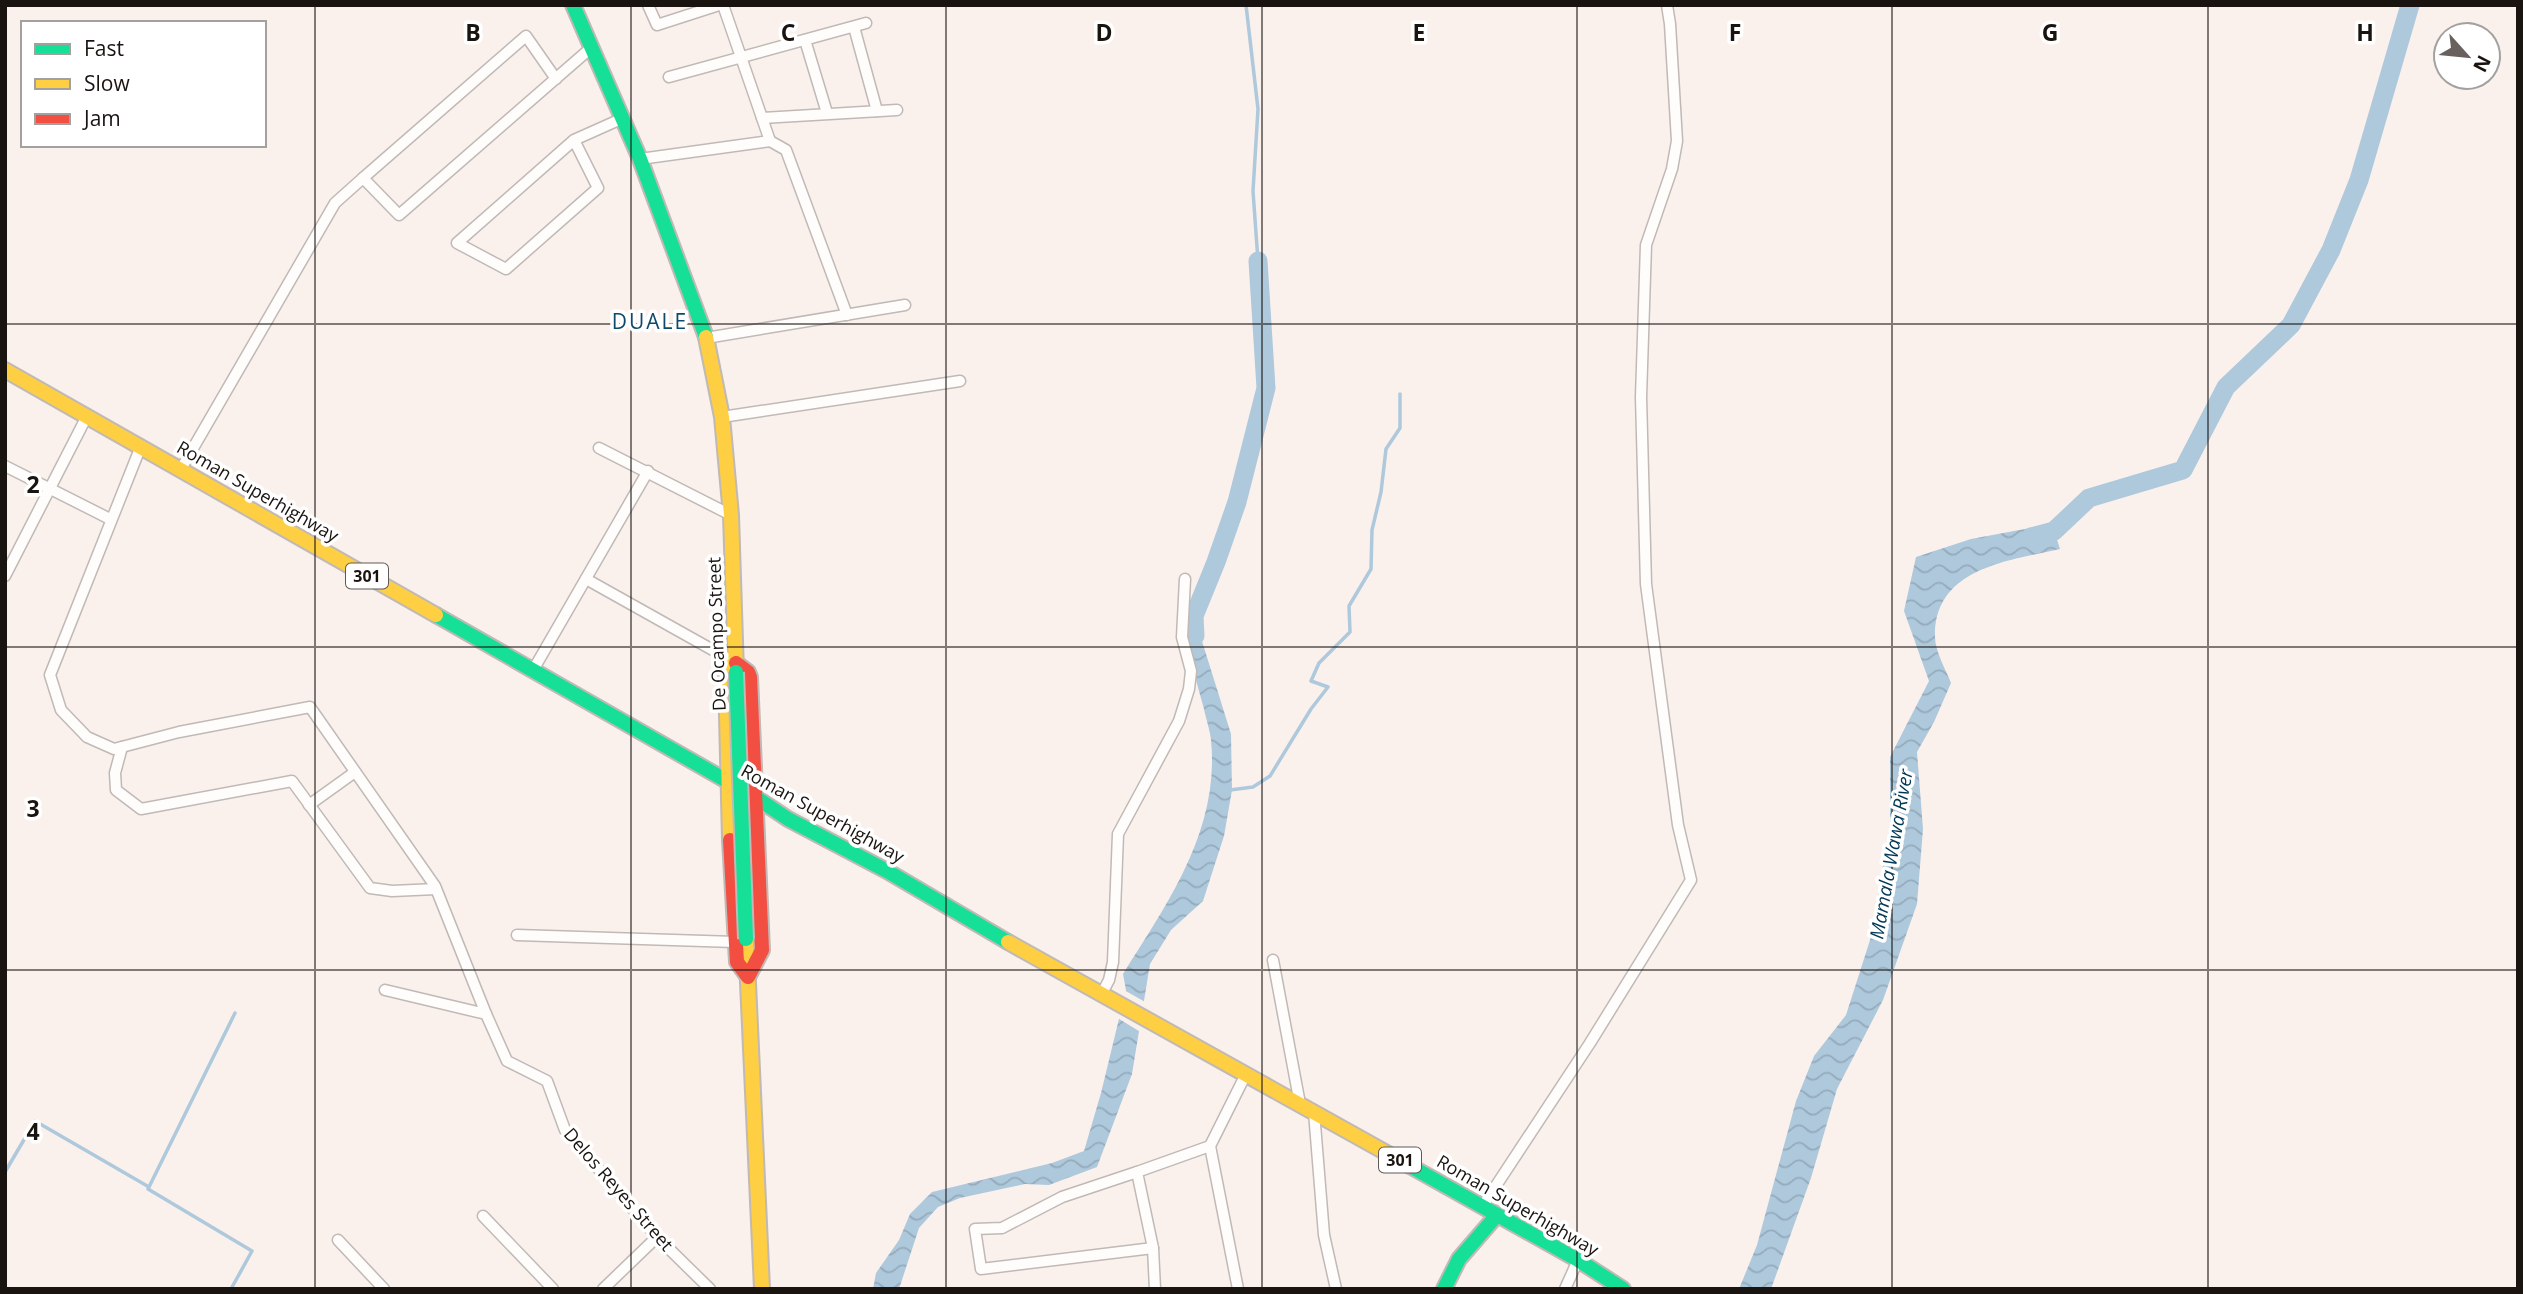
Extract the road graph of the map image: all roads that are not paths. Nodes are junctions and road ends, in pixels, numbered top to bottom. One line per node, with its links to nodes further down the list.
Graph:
1 (573, 5): 8 (main road, De Ocampo Street)
2 (648, 5): 3 (street)
3 (721, 5): 9 (street)
4 (1667, 5): 59 (street)
5 (866, 23): 6 (street)
6 (854, 27): 7 (street); 13 (street)
7 (805, 40): 9 (street); 14 (street)
8 (592, 47): 11 (street); 16 (main road, De Ocampo Street)
9 (740, 58): 10 (street); 15 (street)
10 (670, 77)
11 (556, 79): 20 (street); 20 (street)
12 (897, 110): 13 (street)
13 (877, 111): 14 (street)
14 (827, 113): 15 (street)
15 (762, 118): 18 (street)
16 (621, 119): 17 (street); 19 (main road, De Ocampo Street)
17 (574, 140): 17 (street)
18 (770, 141): 19 (street); 22 (street)
19 (640, 159): 23 (main road, De Ocampo Street)
20 (363, 178): 31 (street)
21 (905, 305): 22 (street)
22 (847, 314): 23 (street)
23 (706, 338): 27 (main road, De Ocampo Street)
24 (5, 370): 26 (main road, Roman Superhighway / 301)
25 (960, 381): 27 (street)
26 (87, 416): 28 (main road, Roman Superhighway / 301); 33 (street)
27 (722, 417): 34 (main road, De Ocampo Street)
28 (141, 446): 31 (main road, Roman Superhighway / 301); 35 (street)
29 (599, 448): 32 (street)
30 (5, 466): 33 (street)
31 (181, 469): 40 (main road, Roman Superhighway / 301)
32 (648, 471): 34 (street); 37 (street)
33 (49, 487): 35 (street); 36 (street)
34 (731, 515): 39 (main road, De Ocampo Street)
35 (110, 519): 41 (street)
36 (5, 576)
37 (586, 579): 39 (street); 40 (street)
38 (1185, 579): 52 (street)
39 (736, 668): 43 (main road); 44 (main road); 48 (main road, De Ocampo Street, bridge)
40 (533, 671): 43 (main road, Roman Superhighway / 301)
41 (122, 747): 42 (street); 45 (street)
42 (355, 772): 45 (street); 46 (street)
43 (728, 782): 44 (main road, Roman Superhighway / 301); 48 (main road)
44 (755, 797): 50 (main road); 52 (main road, Roman Superhighway / 301)
45 (309, 805): 46 (street)
46 (436, 888): 53 (street)
47 (517, 935): 48 (street)
48 (741, 940): 50 (main road, De Ocampo Street)
49 (1273, 960): 55 (street)
50 (748, 977): 70 (main road, De Ocampo Street)
51 (385, 990): 53 (street)
52 (1101, 995): 54 (main road, Roman Superhighway / 301)
53 (486, 1014): 62 (street, Delos Reyes Street)
54 (1246, 1074): 55 (main road, Roman Superhighway / 301); 57 (street)
55 (1300, 1104): 56 (main road, Roman Superhighway / 301)
56 (1314, 1112): 59 (main road, Roman Superhighway / 301); 73 (street)
57 (1210, 1146): 58 (street); 72 (street)
58 (1137, 1172): 64 (street); 64 (street)
59 (1482, 1207): 60 (main road, Roman Superhighway / 301)
60 (1497, 1215): 65 (main road, Roman Superhighway / 301); 74 (main road)
61 (483, 1216): 67 (street)
62 (657, 1237): 68 (street); 69 (street, Delos Reyes Street)
63 (338, 1240): 66 (street)
64 (1153, 1248): 71 (street)
65 (1578, 1260): 75 (street); 76 (main road, Roman Superhighway / 301)
66 (384, 1289)
67 (553, 1289)
68 (603, 1289)
69 (710, 1289)
70 (762, 1289)
71 (1155, 1289)
72 (1238, 1289)
73 (1336, 1289)
74 (1444, 1289)
75 (1565, 1289)
76 (1623, 1289)

